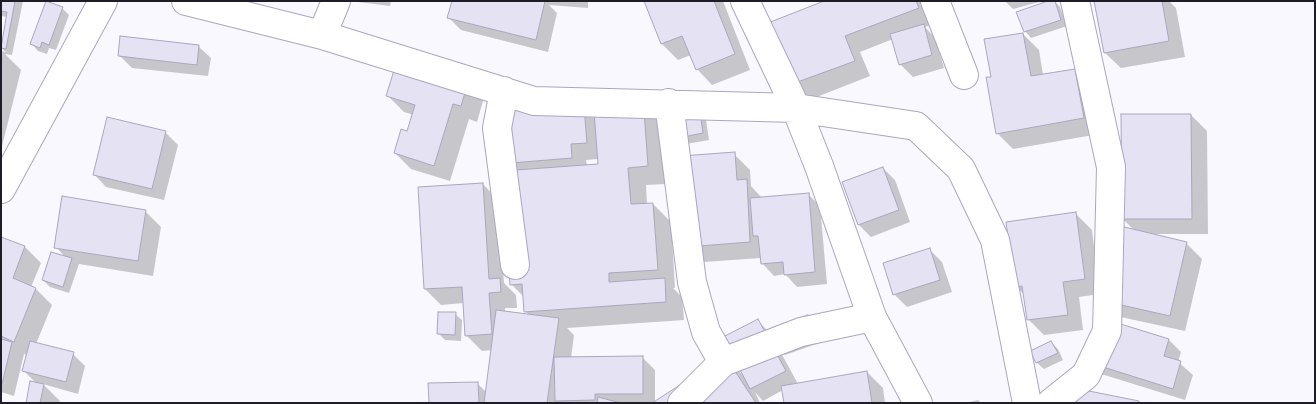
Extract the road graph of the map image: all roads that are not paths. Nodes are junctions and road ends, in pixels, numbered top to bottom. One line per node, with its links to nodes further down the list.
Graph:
1 (103, 1): 12 (street)
2 (186, 1): 7 (street)
3 (336, 1): 7 (street)
4 (745, 1): 11 (street)
5 (935, 1): 8 (street)
6 (1075, 1): 19 (street)
7 (322, 35): 9 (street)
8 (964, 75)
9 (504, 91): 10 (street); 13 (street)
10 (670, 103): 11 (street); 15 (street)
11 (796, 108): 14 (street); 18 (street)
12 (1, 189)
13 (515, 265)
14 (872, 317): 15 (street); 17 (street)
15 (723, 362): 16 (street)
16 (682, 403)
17 (918, 403)
18 (1026, 403)
19 (1051, 403)

